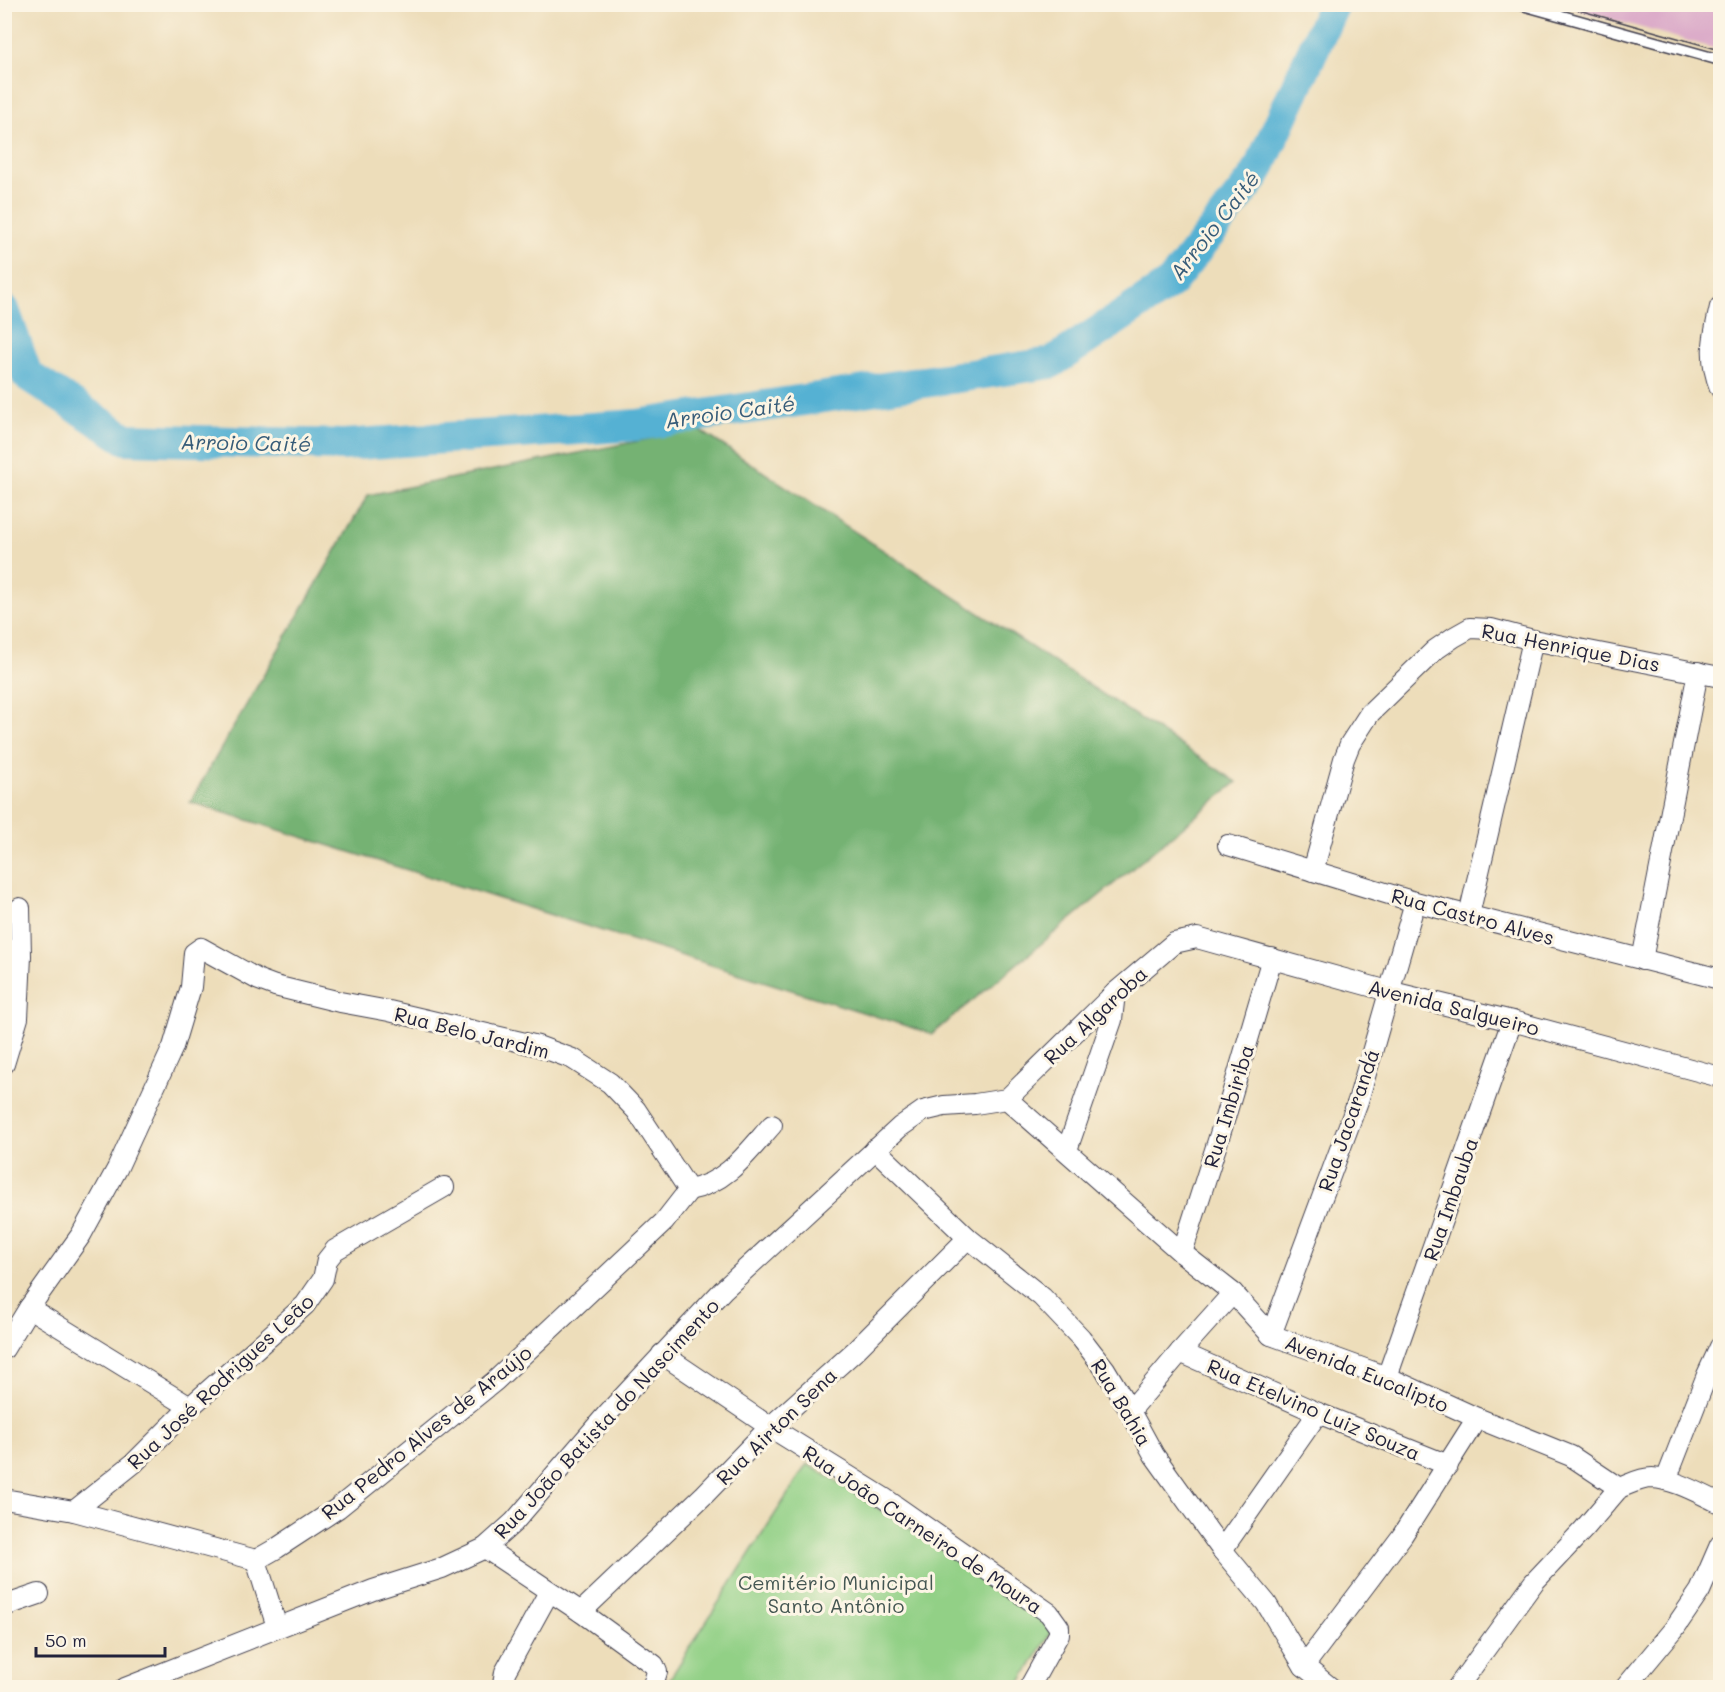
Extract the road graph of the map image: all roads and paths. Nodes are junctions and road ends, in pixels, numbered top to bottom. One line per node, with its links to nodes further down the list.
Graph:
1 (1519, 4): 2 (lane)
2 (1720, 60)
3 (1720, 306): 4 (street)
4 (1720, 388)
5 (1533, 640): 6 (street, Rua Henrique Dias); 9 (street, Rua Henrique Dias); 12 (street)
6 (1698, 672): 7 (street, Rua Henrique Dias); 15 (street)
7 (1720, 677)
8 (1228, 845): 9 (street, Rua Castro Alves)
9 (1313, 871): 10 (street, Rua Castro Alves)
10 (1415, 902): 12 (street, Rua Castro Alves); 17 (street, Rua Jacarandá)
11 (20, 909): 20 (street)
12 (1469, 915): 15 (street, Rua Castro Alves)
13 (1188, 939): 14 (street, Avenida Salgueiro); 18 (street, Rua Algaroba)
14 (1272, 958): 17 (street, Avenida Salgueiro); 29 (street, Rua Imbiriba)
15 (1642, 960): 16 (street, Rua Castro Alves)
16 (1720, 979)
17 (1388, 991): 19 (street, Avenida Salgueiro); 32 (street, Rua Jacarandá)
18 (1115, 993): 22 (street, Rua Algaroba); 25 (street)
19 (1512, 1021): 21 (street, Avenida Salgueiro); 37 (street, Rua Imbauba)
20 (4, 1064)
21 (1720, 1077)
22 (1007, 1099): 24 (street, Rua João Batista do Nascimento); 25 (street, Avenida Eucalipto)
23 (772, 1125): 27 (street)
24 (875, 1149): 28 (street, Rua Bahia); 36 (street, Rua João Batista do Nascimento)
25 (1067, 1150): 29 (street, Avenida Eucalipto)
26 (444, 1187): 38 (street, Rua José Rodrigues Leão)
27 (689, 1191): 31 (street, Rua Belo Jardim); 52 (street, Rua Pedro Alves de Araújo)
28 (968, 1238): 39 (street, Rua Bahia); 42 (street, Rua Airton Sena)
29 (1182, 1253): 30 (street, Avenida Eucalipto)
30 (1233, 1293): 32 (street, Avenida Eucalipto); 35 (street)
31 (29, 1308): 34 (street); 38 (street)
32 (1271, 1335): 37 (street, Avenida Eucalipto)
33 (1720, 1347): 44 (street)
34 (4, 1349)
35 (1180, 1352): 39 (street); 40 (street, Rua Etelvino Luiz Souza)
36 (662, 1354): 42 (street, Rua João Carneiro de Moura); 50 (street, Rua João Batista do Nascimento)
37 (1387, 1377): 41 (street, Avenida Eucalipto)
38 (190, 1407): 48 (street, Rua José Rodrigues Leão)
39 (1130, 1411): 51 (street, Rua Bahia)
40 (1318, 1413): 43 (street, Rua Etelvino Luiz Souza); 51 (street)
41 (1477, 1418): 43 (street); 45 (street, Avenida Eucalipto)
42 (770, 1427): 56 (street, Rua Airton Sena); 62 (street, Rua João Carneiro de Moura)
43 (1448, 1465): 58 (street)
44 (1666, 1480): 45 (street); 47 (street)
45 (1619, 1488): 64 (street)
46 (4, 1499): 48 (street)
47 (1720, 1503)
48 (74, 1512): 52 (street)
49 (1720, 1545): 65 (street)
50 (485, 1548): 53 (street); 57 (street, Rua João Batista do Nascimento)
51 (1222, 1550): 58 (street, Rua Bahia)
52 (256, 1560): 57 (street)
53 (549, 1592): 56 (street); 60 (street)
54 (39, 1594): 55 (street)
55 (4, 1606)
56 (581, 1612): 61 (street)
57 (277, 1627): 59 (street, Rua João Batista do Nascimento)
58 (1304, 1666): 63 (street, Rua Bahia)
59 (125, 1688)
60 (506, 1688)
61 (652, 1688)
62 (1029, 1688)
63 (1331, 1688)
64 (1457, 1688)
65 (1625, 1688)

